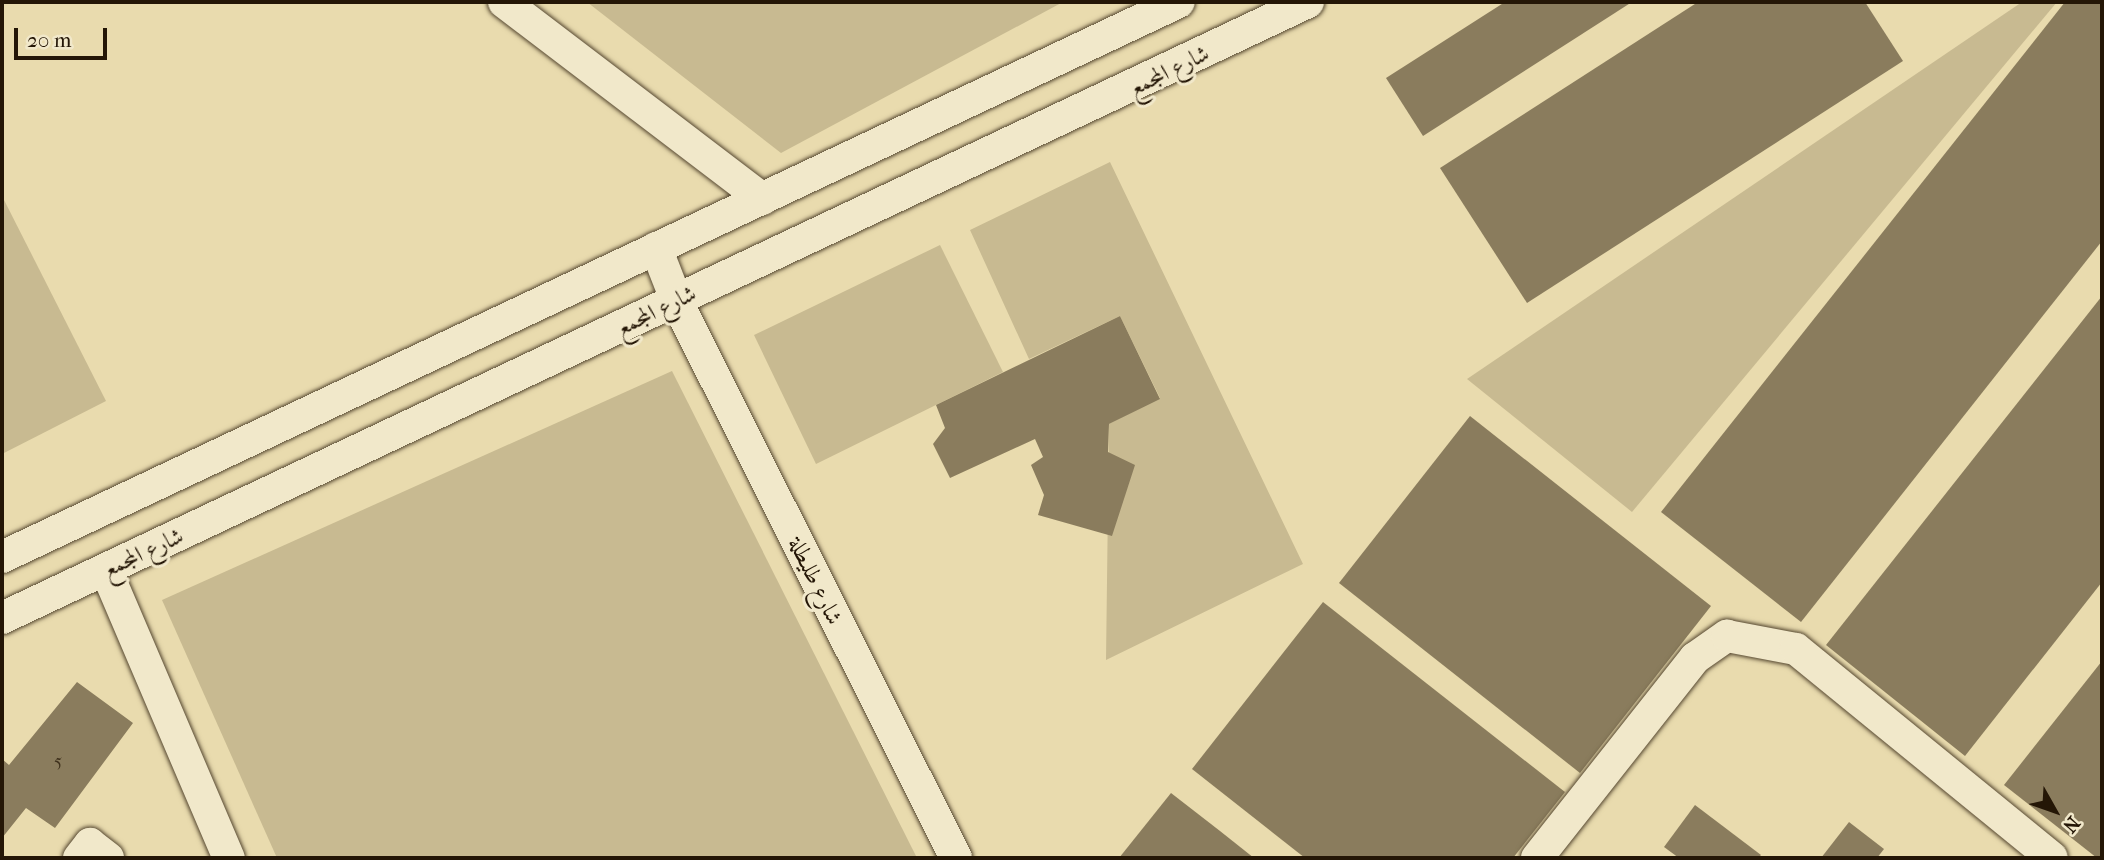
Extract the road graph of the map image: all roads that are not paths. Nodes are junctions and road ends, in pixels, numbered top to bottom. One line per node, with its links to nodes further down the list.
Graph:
1 (504, 2): 4 (street)
2 (1179, 2): 4 (street)
3 (1308, 2): 6 (street, شارع المجمع)
4 (762, 199): 5 (street)
5 (656, 248): 6 (street, شارع طليطلة); 7 (street)
6 (677, 302): 8 (street, شارع المجمع); 13 (street, شارع طليطلة)
7 (2, 557)
8 (106, 570): 9 (street, شارع المجمع); 12 (street)
9 (2, 618)
10 (79, 858): 11 (street)
11 (108, 858)
12 (229, 858)
13 (956, 858)
14 (1537, 858): 15 (street)
15 (2052, 858)

